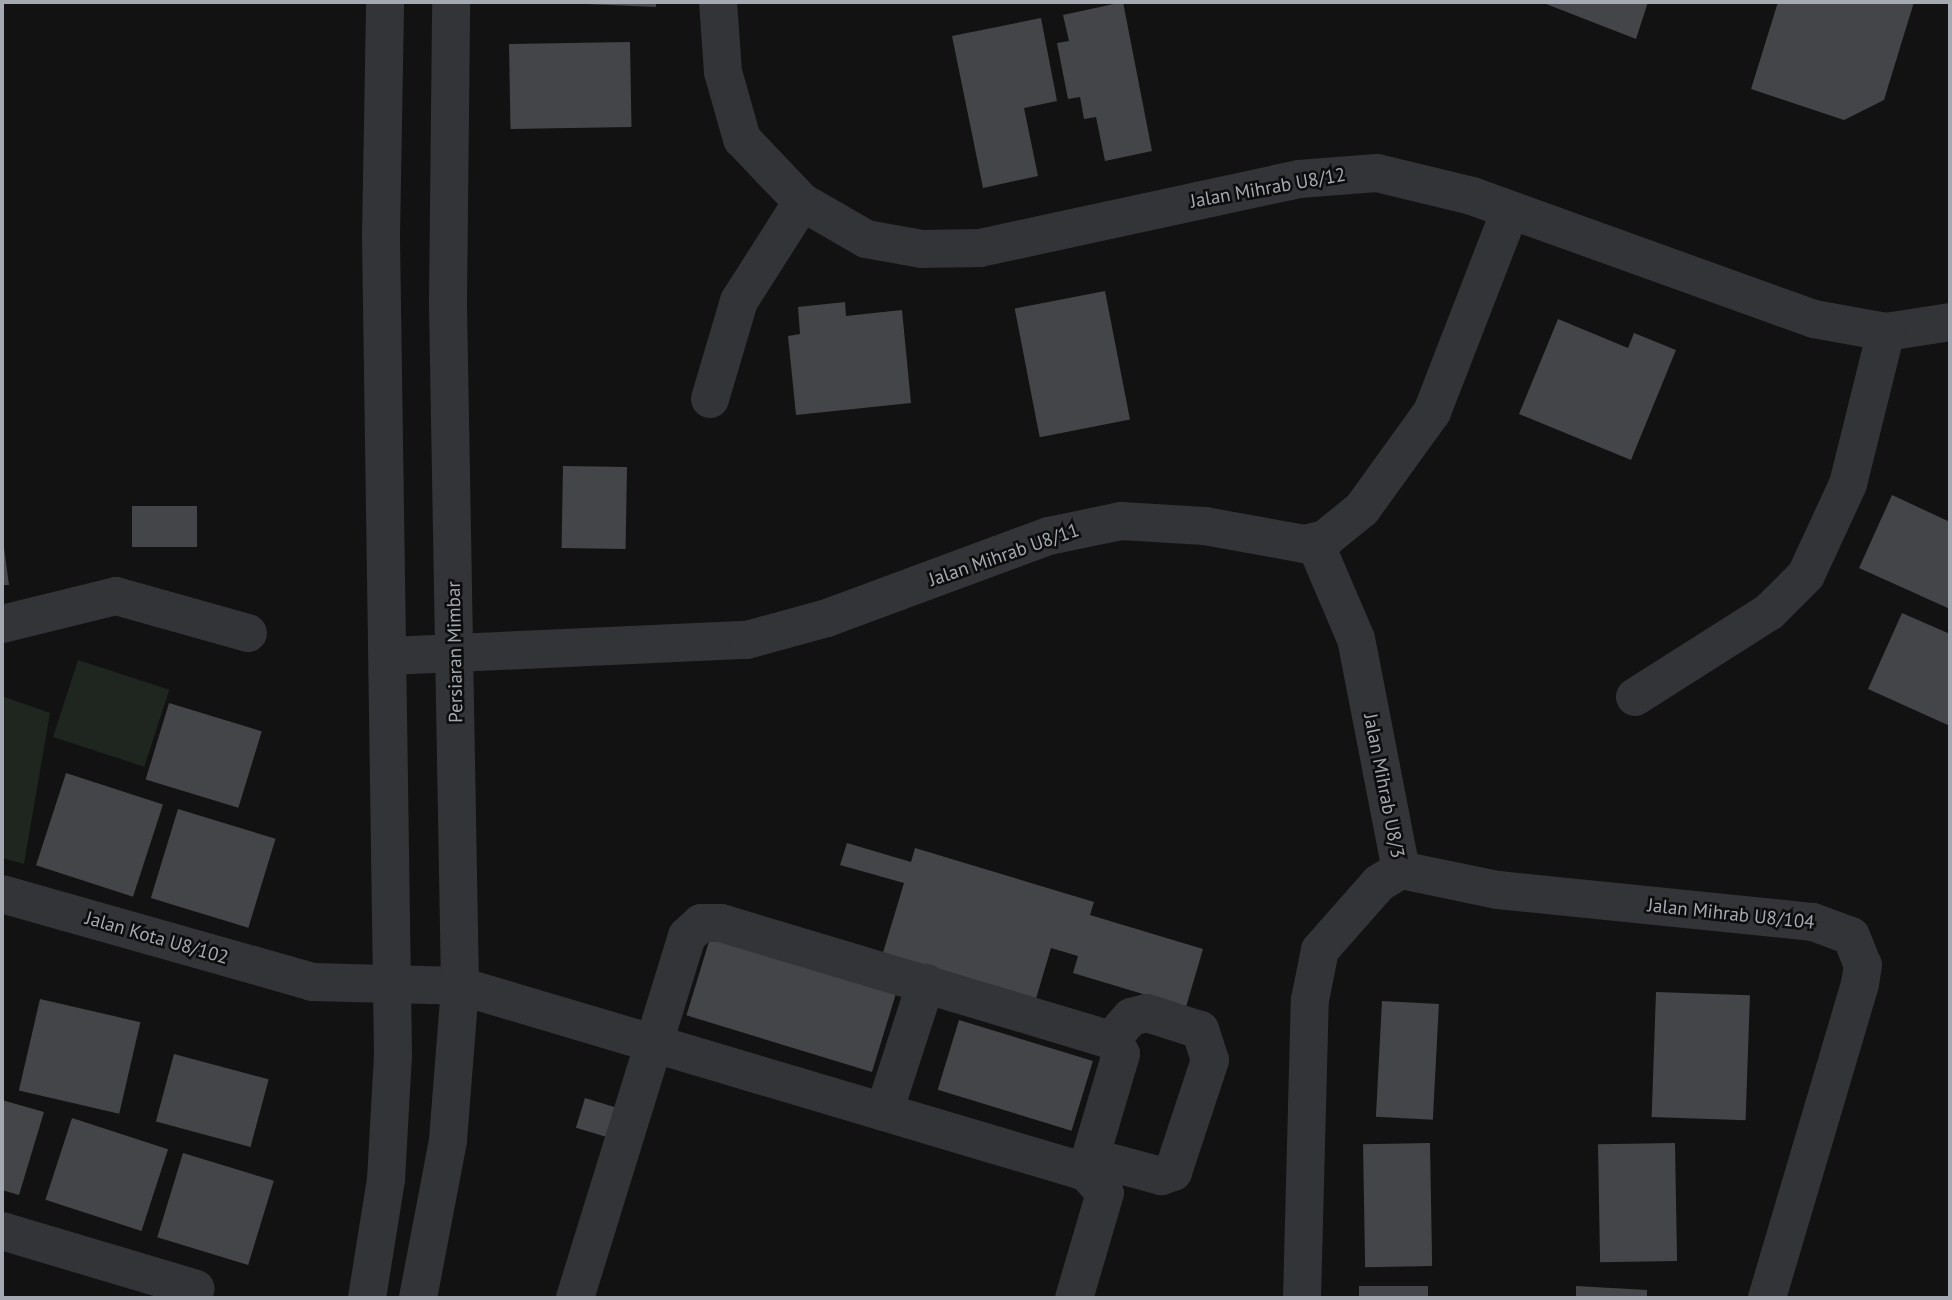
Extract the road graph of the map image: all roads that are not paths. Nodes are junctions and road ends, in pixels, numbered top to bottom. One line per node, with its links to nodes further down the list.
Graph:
1 (451, 2): 12 (street, Persiaran Mimbar)
2 (718, 2): 4 (street, Jalan Mihrab U8/12)
3 (383, 6): 13 (street)
4 (802, 202): 5 (street, Jalan Mihrab U8/12); 8 (street)
5 (1510, 211): 7 (street, Jalan Mihrab U8/12); 9 (street)
6 (1950, 322): 7 (street, Jalan Mihrab U8/12)
7 (1886, 332): 14 (street)
8 (710, 399)
9 (1315, 542): 12 (street, Jalan Mihrab U8/11); 15 (street, Jalan Mihrab U8/3)
10 (2, 624): 11 (street)
11 (248, 633)
12 (455, 650): 13 (street, Jalan Mihrab U8/11); 18 (street, Persiaran Mimbar)
13 (390, 656): 19 (street)
14 (1635, 697)
15 (1401, 870): 30 (street, Jalan Mihrab U8/3); 31 (street, Jalan Mihrab U8/104)
16 (2, 894): 19 (street, Jalan Kota U8/102)
17 (926, 984): 20 (street); 21 (street); 22 (street)
18 (460, 986): 19 (street, Jalan Kota U8/102); 21 (street, Jalan Kota U8/102); 27 (street, Persiaran Mimbar)
19 (391, 987): 26 (street)
20 (1111, 1040): 23 (street); 23 (street, Jalan Kota U8/102)
21 (653, 1043): 22 (street, Jalan Kota U8/102); 28 (street)
22 (884, 1112): 23 (street, Jalan Kota U8/102)
23 (1089, 1164): 29 (street)
24 (2, 1231): 25 (street)
25 (196, 1289)
26 (367, 1298)
27 (418, 1298)
28 (575, 1298)
29 (1074, 1298)
30 (1302, 1298)
31 (1767, 1298)

